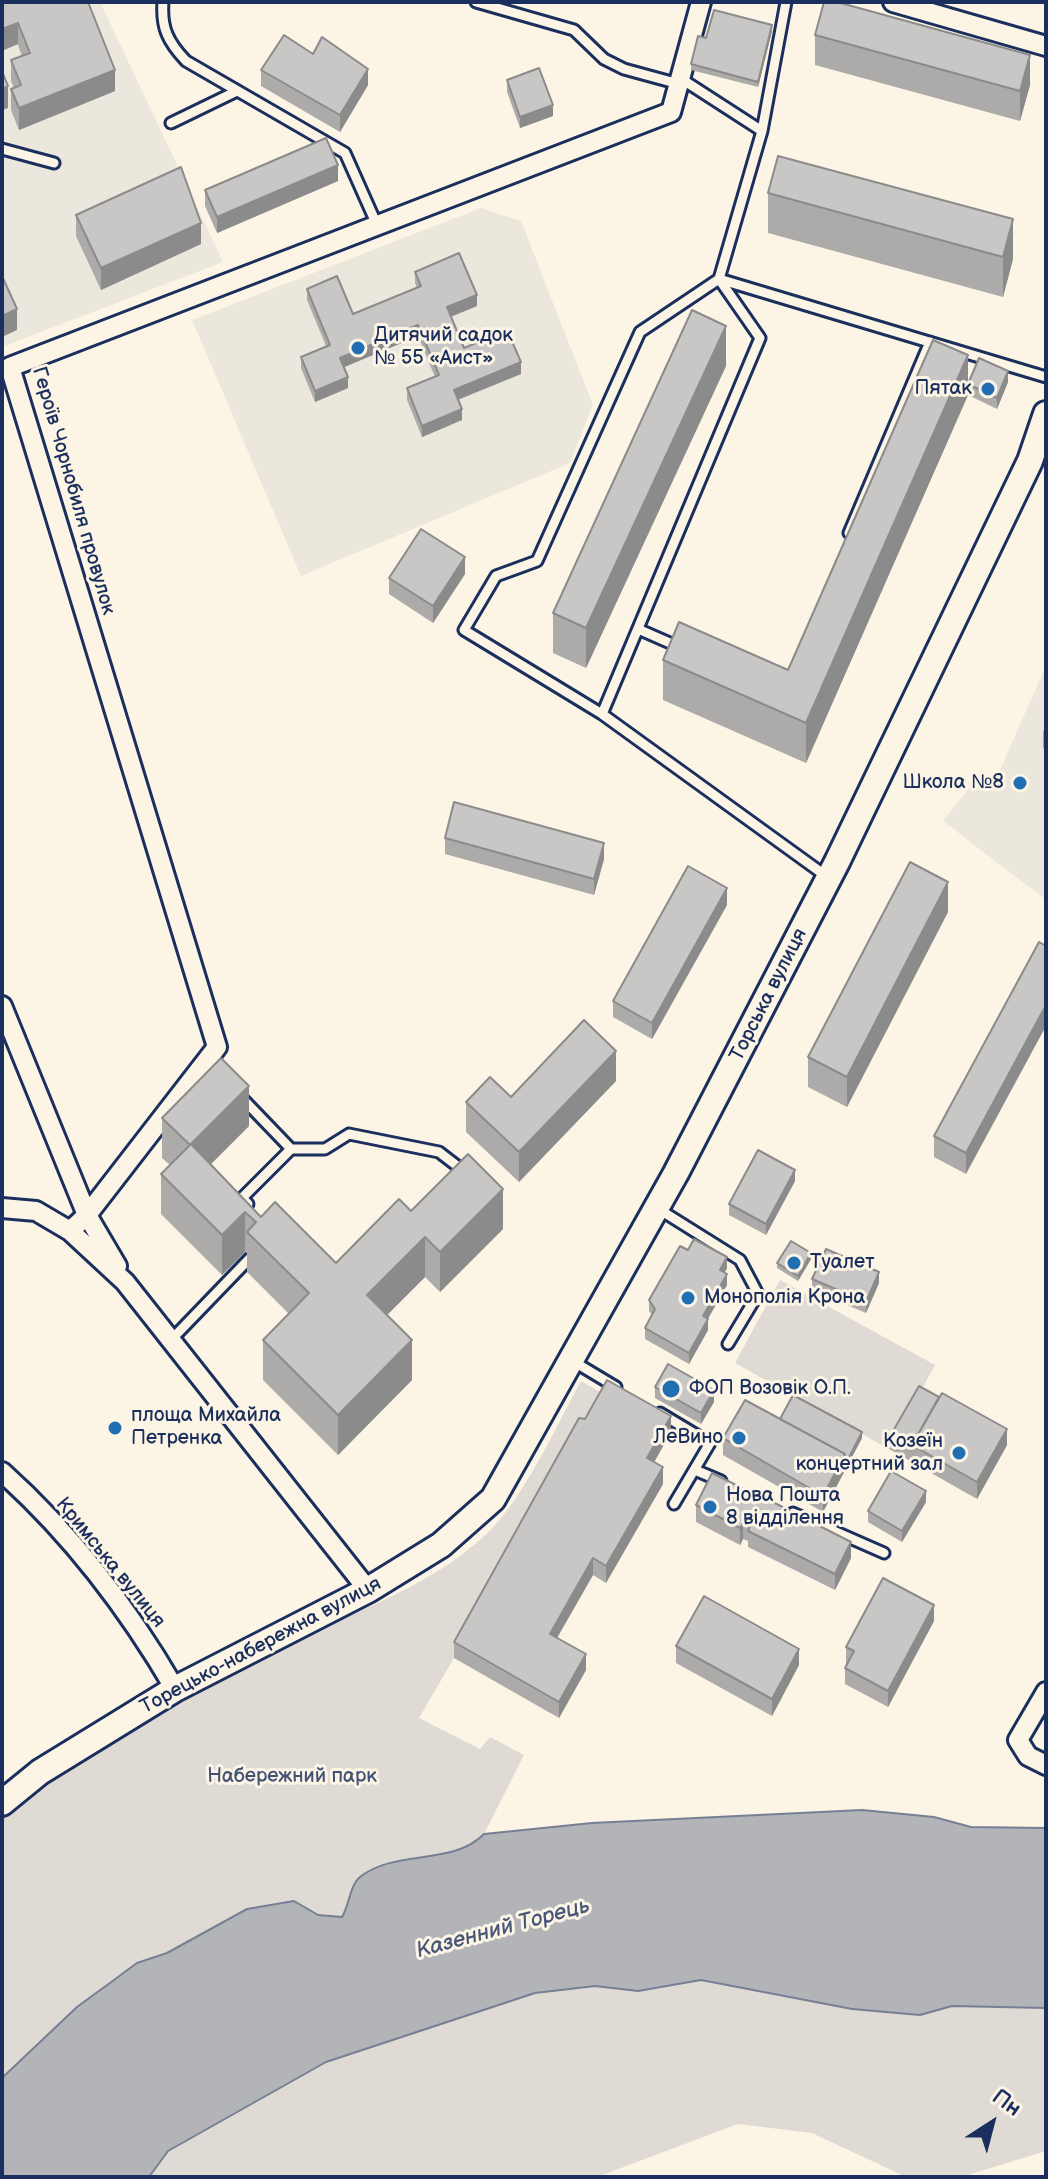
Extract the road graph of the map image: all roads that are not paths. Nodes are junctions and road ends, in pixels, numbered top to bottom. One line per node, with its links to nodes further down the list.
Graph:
1 (163, 2): 8 (lane)
2 (476, 2): 7 (lane)
3 (701, 2): 7 (street, Героїв Чорнобиля провулок)
4 (786, 2): 10 (lane)
5 (893, 2): 6 (street)
6 (1046, 46)
7 (680, 81): 10 (lane); 13 (street, Героїв Чорнобиля провулок)
8 (237, 91): 9 (lane); 13 (lane)
9 (171, 123)
10 (762, 131): 14 (lane)
11 (2, 149): 12 (lane)
12 (54, 163)
13 (377, 225): 16 (street, Героїв Чорнобиля провулок)
14 (719, 279): 15 (lane); 20 (lane); 22 (lane)
15 (930, 342): 17 (lane); 19 (lane)
16 (6, 369): 31 (street, Героїв Чорнобиля провулок)
17 (1046, 377)
18 (1046, 414): 23 (main road, Торська вулиця)
19 (843, 545)
20 (638, 629): 21 (lane); 22 (lane)
21 (695, 654)
22 (602, 714): 23 (lane)
23 (829, 878): 29 (main road, Торська вулиця)
24 (2, 1006): 31 (street)
25 (238, 1094): 26 (lane)
26 (291, 1149): 27 (lane); 30 (lane)
27 (456, 1185)
28 (2, 1208): 32 (street)
29 (657, 1208): 36 (lane); 37 (main road, Торська вулиця)
30 (253, 1209)
31 (87, 1215): 32 (street, Героїв Чорнобиля провулок); 34 (street)
32 (70, 1231): 34 (street)
33 (251, 1257): 35 (lane)
34 (125, 1282): 35 (street)
35 (171, 1340): 47 (street)
36 (728, 1344)
37 (571, 1360): 38 (lane); 45 (main road, Торська вулиця)
38 (621, 1390)
39 (647, 1405): 40 (lane)
40 (695, 1470): 42 (lane); 43 (lane)
41 (2, 1472): 48 (street, Кримська вулиця)
42 (738, 1489)
43 (674, 1504)
44 (782, 1508): 46 (lane)
45 (441, 1545): 47 (main road, Торецько-набережна вулиця)
46 (884, 1553)
47 (368, 1590): 48 (main road, Торецько-набережна вулиця)
48 (175, 1689): 51 (main road, Торецько-набережна вулиця)
49 (1046, 1692): 50 (street)
50 (1046, 1765)
51 (2, 1803)

